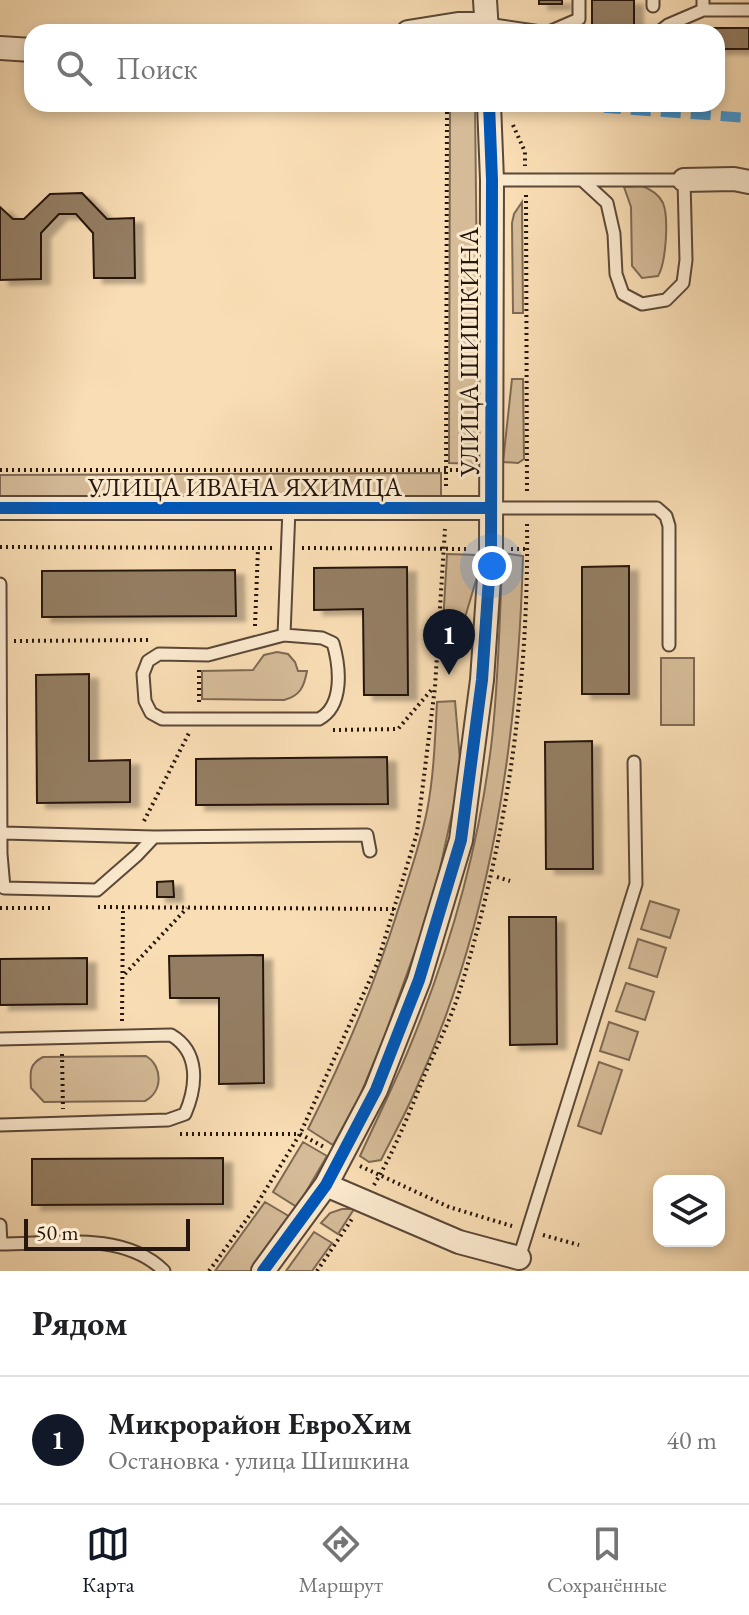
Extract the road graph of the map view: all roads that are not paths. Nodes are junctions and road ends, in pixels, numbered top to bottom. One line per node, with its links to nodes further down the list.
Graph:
1 (485, 0): 5 (street)
2 (579, 0): 6 (lane)
3 (703, 5): 4 (lane); 7 (lane)
4 (749, 10)
5 (487, 24)
6 (567, 24)
7 (670, 24)
8 (0, 48): 9 (street)
9 (24, 50)
10 (489, 112): 11 (street, УЛИЦА ШИШКИНА)
11 (492, 180): 12 (lane); 16 (street, УЛИЦА ШИШКИНА)
12 (582, 180): 13 (lane); 13 (lane)
13 (684, 180): 14 (street)
14 (749, 182)
15 (0, 508): 17 (street, УЛИЦА ИВАНА ЯХИМЦА)
16 (491, 508): 17 (street, УЛИЦА ИВАНА ЯХИМЦА); 21 (lane); 28 (street, УЛИЦА ШИШКИНА)
17 (289, 509): 19 (lane)
18 (0, 584): 20 (lane)
19 (284, 635): 19 (lane)
20 (1, 641): 23 (lane)
21 (669, 645)
22 (634, 762): 31 (lane)
23 (3, 833): 24 (lane); 24 (lane)
24 (154, 837): 25 (lane)
25 (370, 851)
26 (0, 1039): 27 (lane)
27 (0, 1125)
28 (326, 1185): 31 (street); 33 (street, УЛИЦА ШИШКИНА)
29 (0, 1225): 30 (lane)
30 (0, 1244): 32 (lane)
31 (519, 1258)
32 (164, 1271)
33 (263, 1271)

